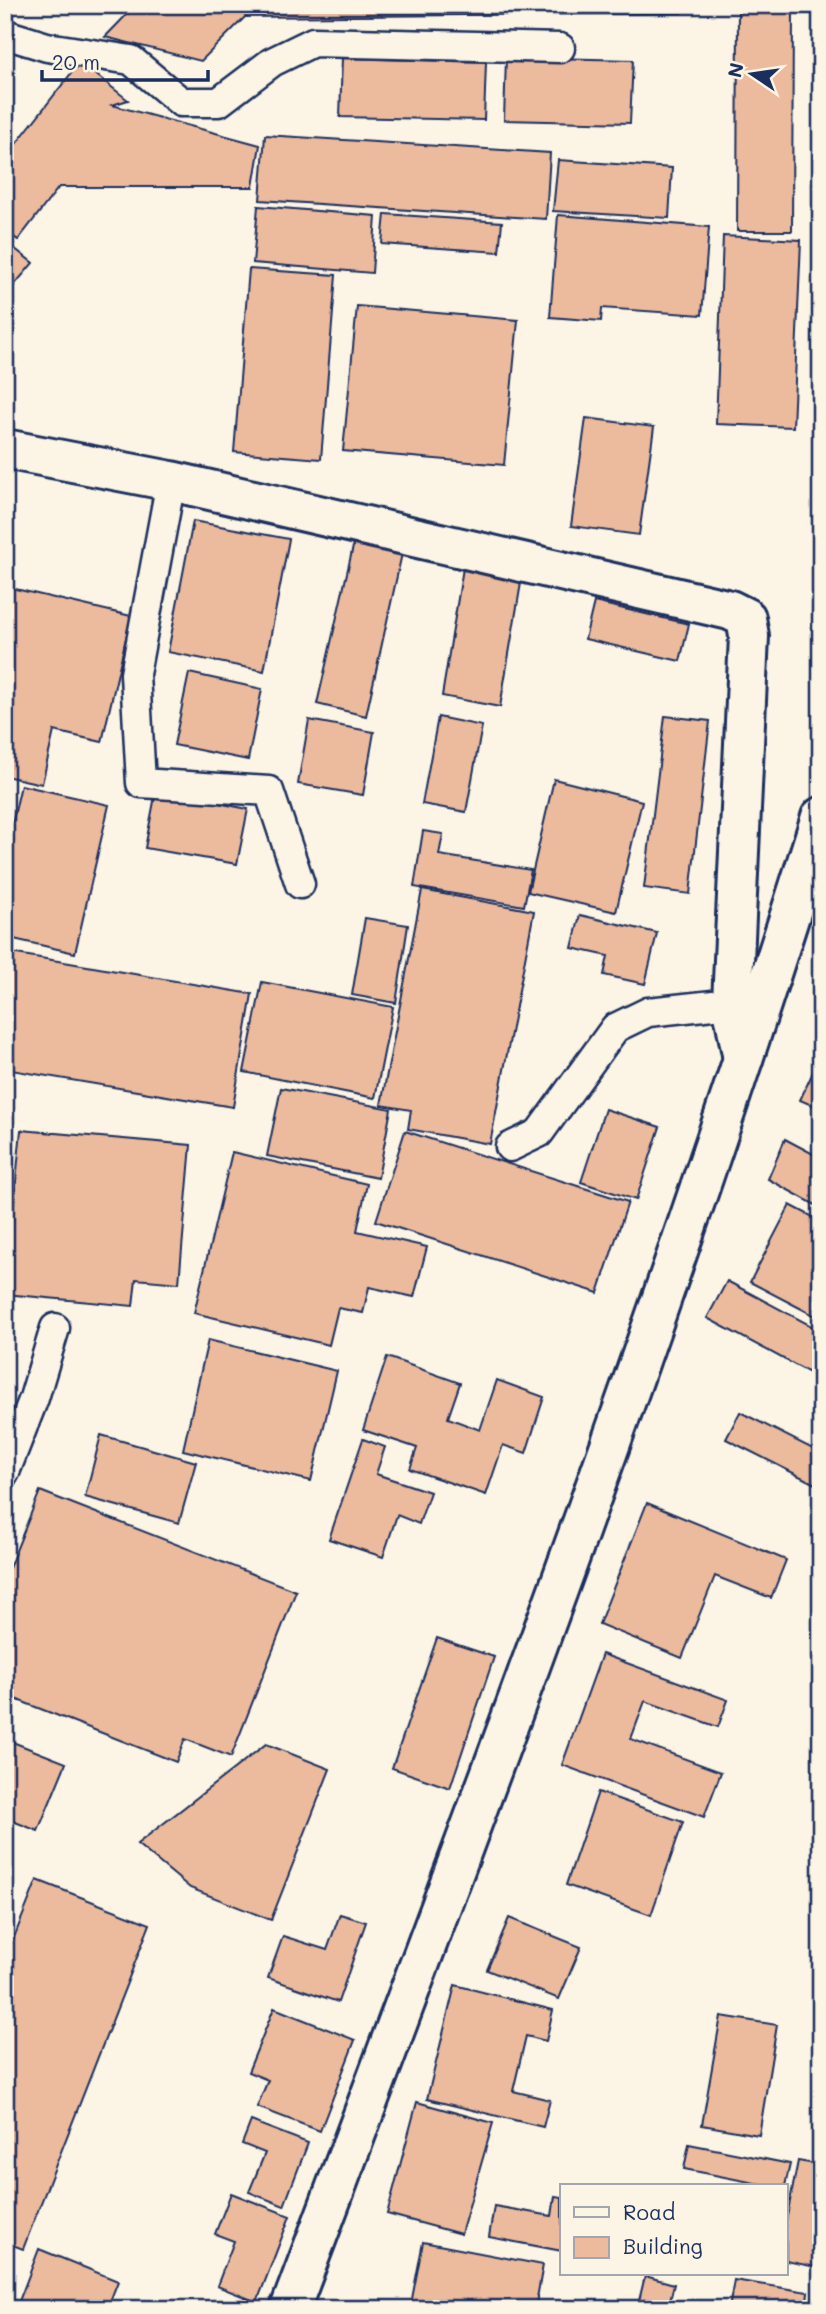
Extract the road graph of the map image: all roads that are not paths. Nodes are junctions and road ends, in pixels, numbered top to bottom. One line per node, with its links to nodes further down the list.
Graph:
1 (5, 34): 2 (lane)
2 (560, 48)
3 (5, 449): 4 (street)
4 (171, 481): 6 (lane); 7 (street)
5 (821, 817): 8 (street)
6 (300, 884)
7 (733, 1003): 8 (street); 9 (lane)
8 (744, 1065): 12 (street)
9 (510, 1147)
10 (55, 1328): 11 (lane)
11 (5, 1472)
12 (290, 2309)

